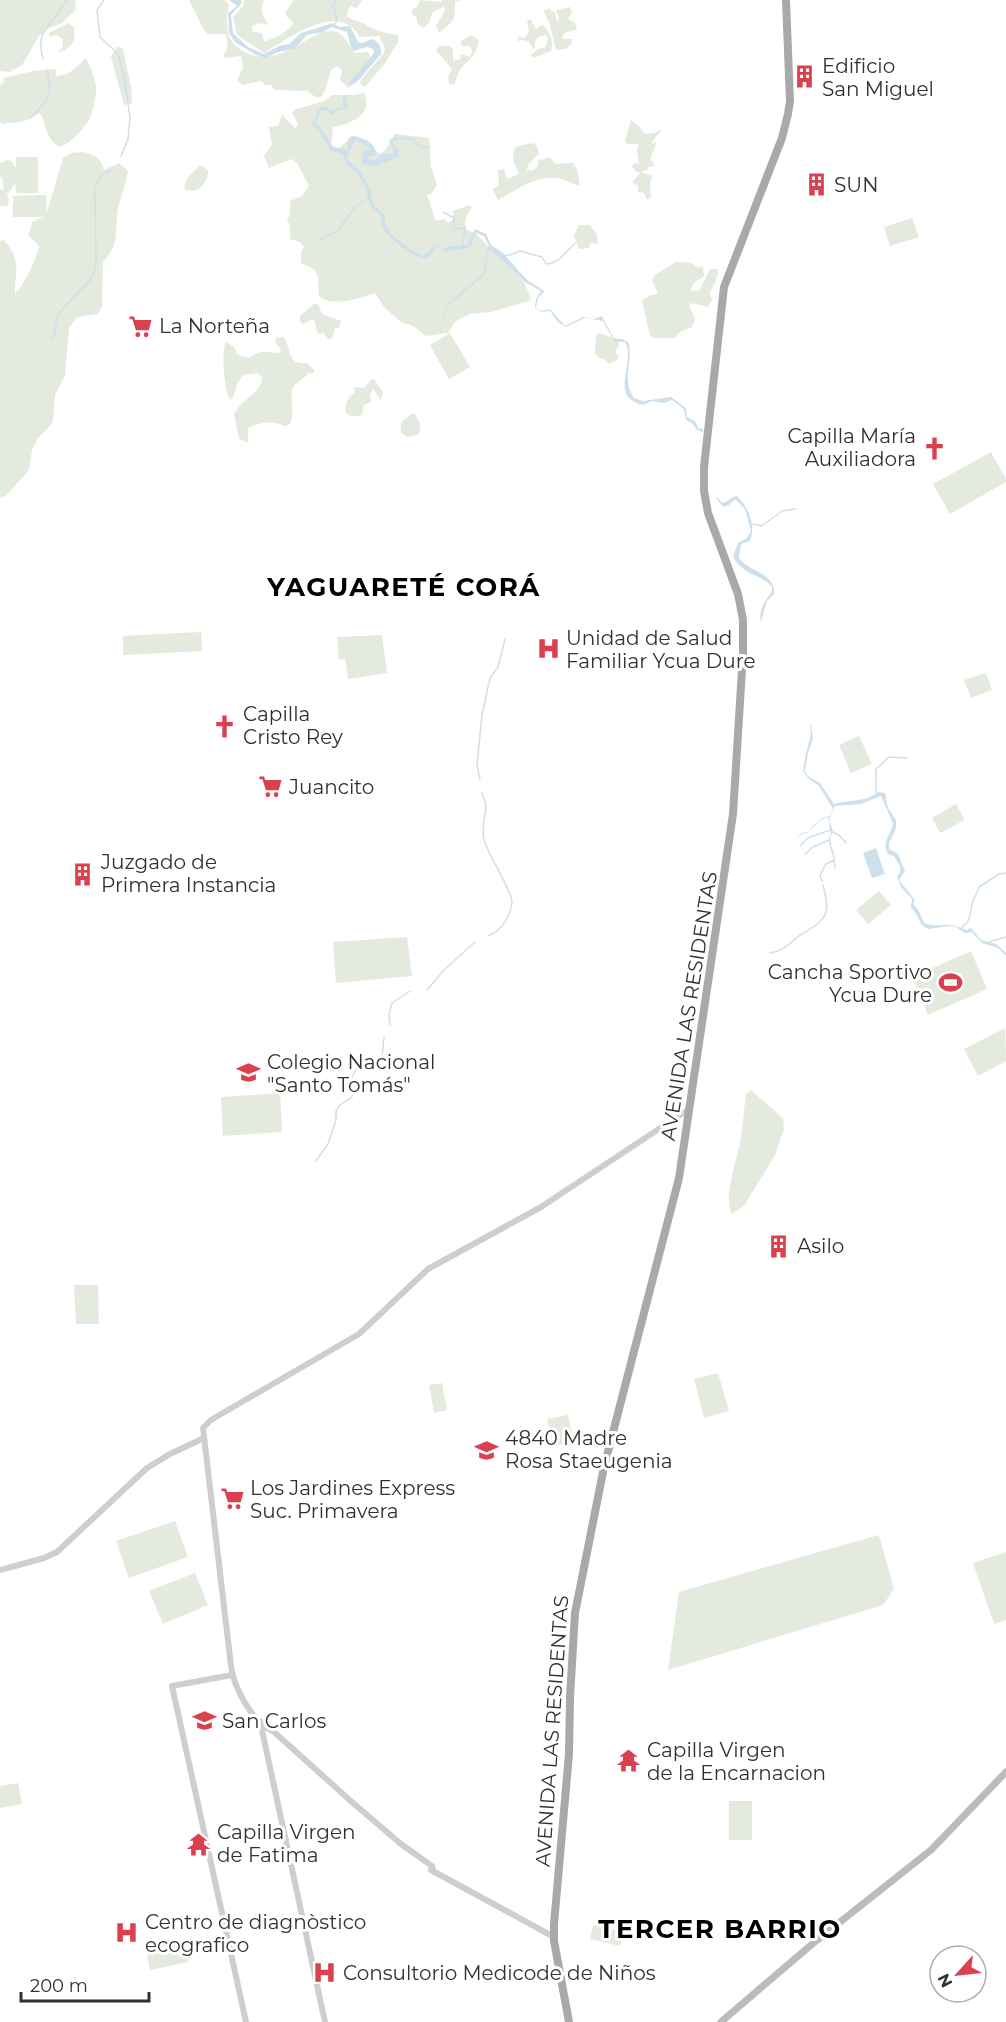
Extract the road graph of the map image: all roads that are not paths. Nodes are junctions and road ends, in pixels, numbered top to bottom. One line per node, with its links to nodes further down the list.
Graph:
1 (786, 0): 2 (main road, AVENIDA LAS RESIDENTAS)
2 (689, 1109): 3 (street); 8 (main road, AVENIDA LAS RESIDENTAS)
3 (203, 1435): 4 (street); 5 (street)
4 (0, 1570)
5 (232, 1675): 6 (street); 9 (street)
6 (260, 1721): 8 (street); 10 (street)
7 (1006, 1772): 12 (main road)
8 (554, 1937): 11 (main road, AVENIDA LAS RESIDENTAS)
9 (246, 2022)
10 (325, 2022)
11 (568, 2022)
12 (721, 2022)

